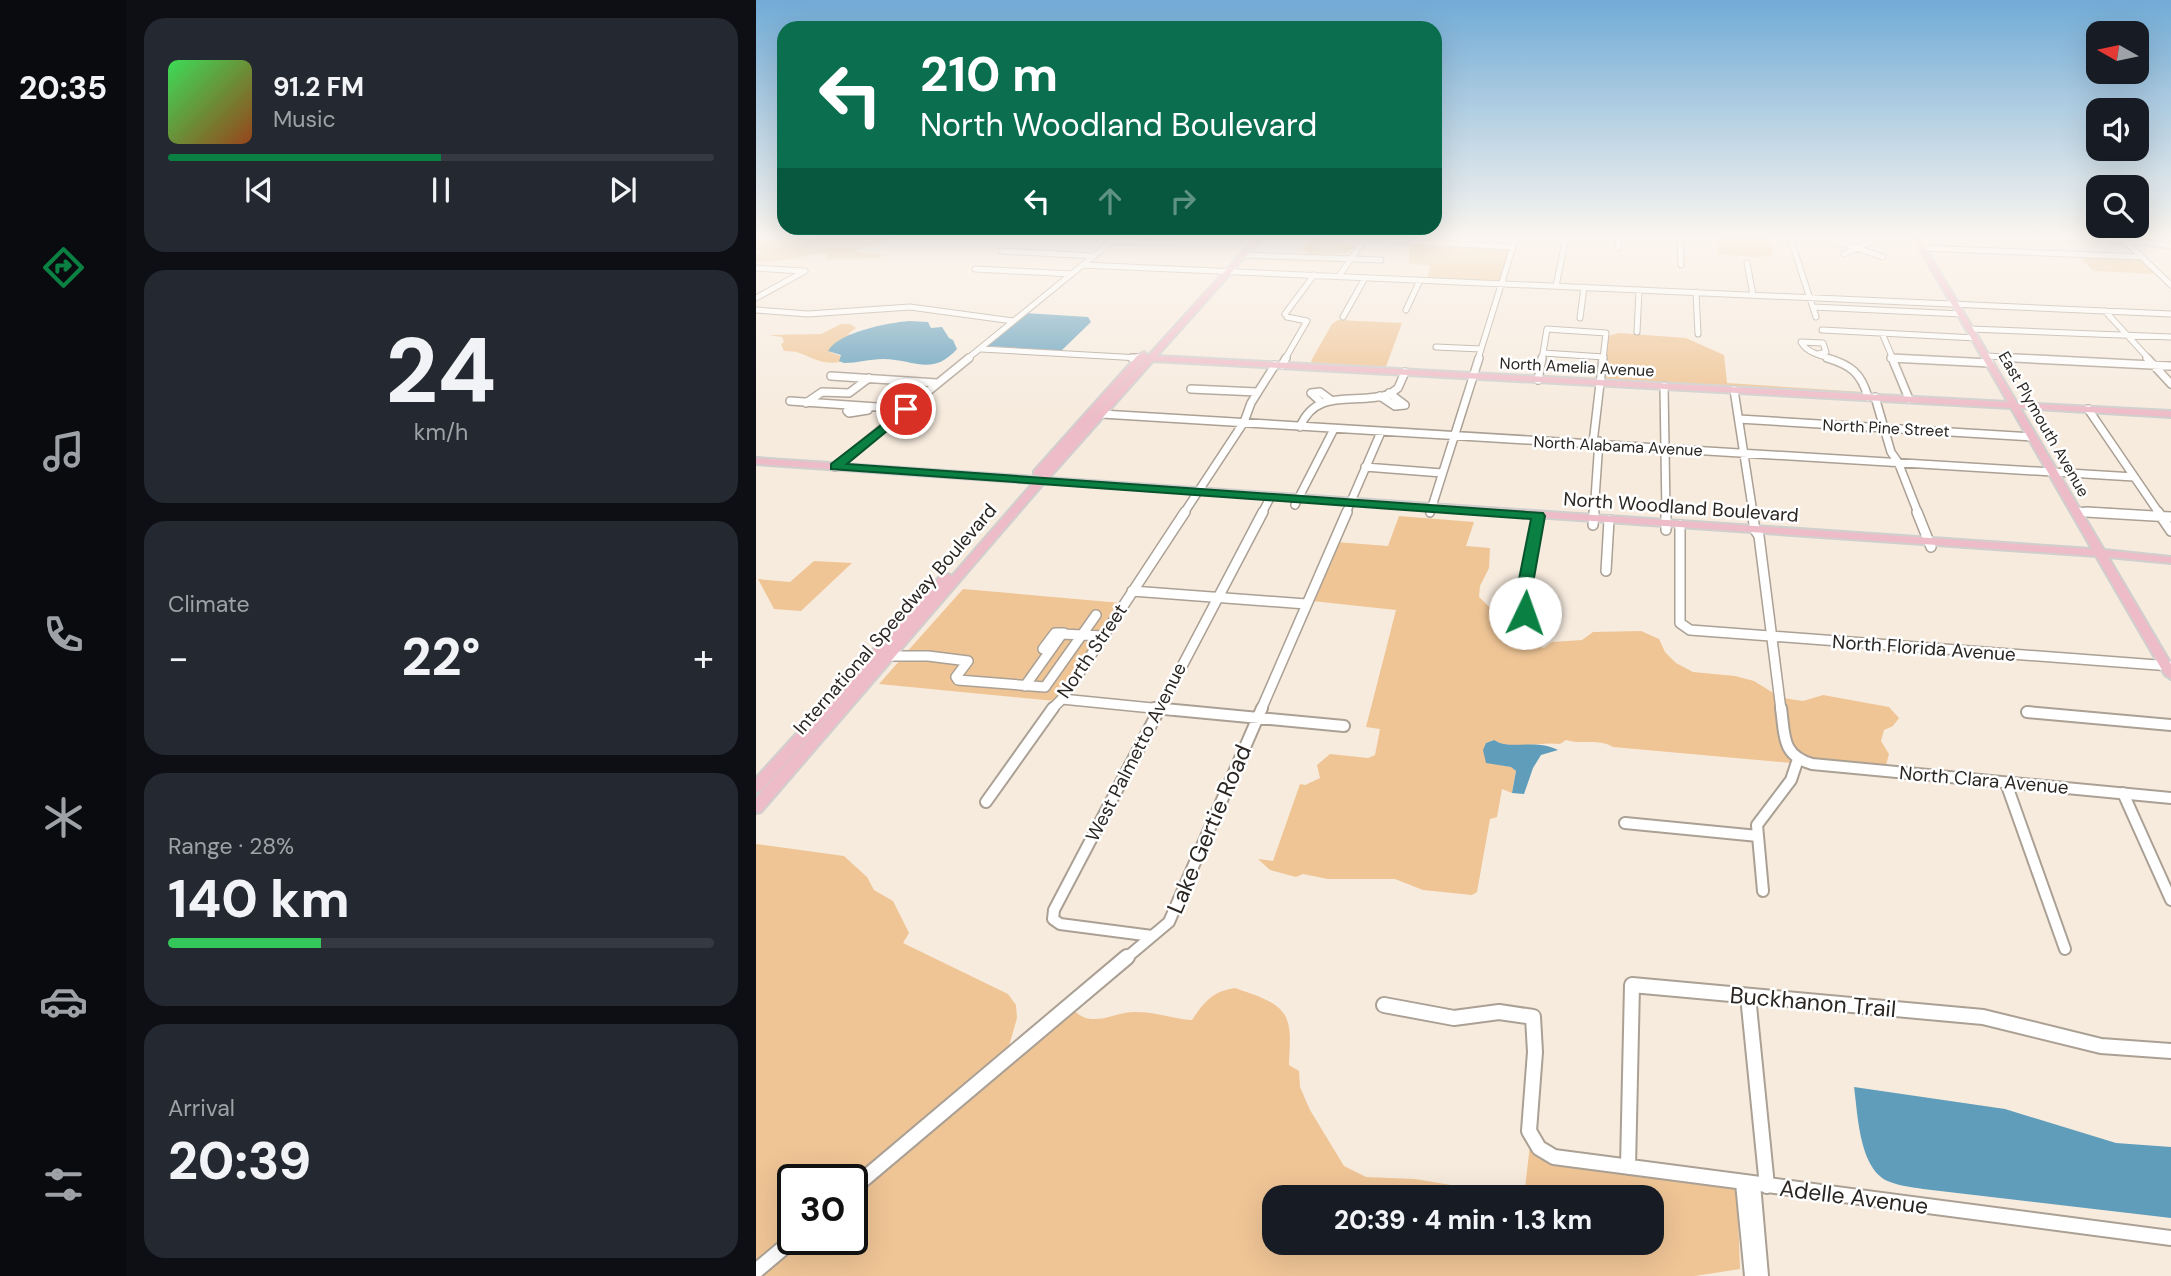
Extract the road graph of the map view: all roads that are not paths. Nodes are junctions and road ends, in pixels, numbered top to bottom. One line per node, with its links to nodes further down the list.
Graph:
1 (1044, 297): 25 (street)
2 (1200, 297): 18 (main road, International Speedway Boulevard)
3 (1204, 297): 18 (main road, International Speedway Boulevard)
4 (1299, 297): 44 (street, North Street)
5 (1355, 297): 22 (street)
6 (1412, 297): 17 (street)
7 (1498, 297): 36 (street)
8 (1583, 297): 24 (street)
9 (1639, 297): 28 (street)
10 (1696, 297): 30 (street)
11 (1782, 297): 13 (street)
12 (1952, 297): 14 (main road, East Plymouth Avenue)
13 (1810, 298): 14 (street); 15 (street)
14 (1956, 304): 19 (street); 20 (main road, East Plymouth Avenue)
15 (1813, 307): 20 (street); 23 (street)
16 (756, 310): 25 (street)
17 (1406, 310)
18 (1189, 311): 40 (main road, International Speedway Boulevard); 41 (main road, International Speedway Boulevard)
19 (2105, 311): 21 (street); 31 (street)
20 (1962, 314): 26 (main road, East Plymouth Avenue)
21 (2171, 314)
22 (1343, 317)
23 (1816, 317)
24 (1580, 318)
25 (1013, 321): 35 (street)
26 (1971, 329): 31 (street); 33 (main road, East Plymouth Avenue)
27 (1822, 330): 29 (street)
28 (1637, 332)
29 (1882, 333): 33 (street); 42 (street)
30 (1698, 334)
31 (2128, 337): 32 (street); 45 (street)
32 (2171, 337)
33 (1976, 338): 43 (main road, East Plymouth Avenue)
34 (1436, 347): 36 (street)
35 (981, 349): 40 (street, North Amelia Avenue); 54 (street)
36 (1481, 349): 49 (street)
37 (1543, 353): 39 (street); 39 (street); 52 (street)
38 (1824, 355): 62 (street)
39 (1604, 357): 53 (street)
40 (1140, 358): 41 (main road, North Amelia Avenue); 70 (main road, International Speedway Boulevard)
41 (1151, 358): 44 (main road, North Amelia Avenue); 70 (main road, International Speedway Boulevard)
42 (1891, 358): 43 (street); 63 (street)
43 (1988, 360): 45 (street); 68 (main road, East Plymouth Avenue)
44 (1278, 365): 47 (main road, North Amelia Avenue); 59 (street, North Street)
45 (2153, 365): 46 (street); 51 (street)
46 (2171, 366)
47 (1405, 372): 49 (main road, North Amelia Avenue); 60 (street)
48 (831, 376): 50 (street)
49 (1472, 376): 52 (main road, North Amelia Avenue); 79 (street)
50 (869, 378): 54 (street); 66 (street)
51 (2168, 378): 55 (street)
52 (1538, 380): 53 (main road, North Amelia Avenue)
53 (1601, 382): 56 (main road, North Amelia Avenue); 81 (street)
54 (937, 383): 69 (street)
55 (2171, 384)
56 (1664, 386): 58 (main road, North Amelia Avenue); 82 (street)
57 (1191, 389): 59 (street)
58 (1734, 390): 62 (main road, North Amelia Avenue); 73 (street)
59 (1257, 392): 74 (street, North Street)
60 (1389, 393): 61 (street); 61 (street)
61 (1380, 396): 64 (street)
62 (1872, 397): 63 (main road, North Amelia Avenue); 76 (street)
63 (1909, 399): 68 (main road, North Amelia Avenue)
64 (1331, 400): 67 (street); 67 (street)
65 (789, 401): 66 (street)
66 (806, 402): 69 (street)
67 (1322, 403): 75 (street)
68 (2014, 405): 71 (main road, North Amelia Avenue); 80 (main road, East Plymouth Avenue)
69 (906, 409): 89 (street)
70 (1099, 409): 74 (street, North Alabama Avenue); 86 (main road, International Speedway Boulevard)
71 (2088, 409): 72 (main road, North Amelia Avenue); 94 (street)
72 (2170, 415)
73 (1740, 419): 76 (street, North Pine Street); 83 (street)
74 (1244, 422): 75 (street, North Alabama Avenue); 99 (street, North Street)
75 (1300, 427): 77 (street, North Alabama Avenue)
76 (1884, 428): 80 (street, North Pine Street); 85 (street)
77 (1334, 429): 78 (street, North Alabama Avenue); 101 (street)
78 (1381, 432): 79 (street, North Alabama Avenue); 88 (street, Lake Gertie Road)
79 (1453, 436): 81 (street, North Alabama Avenue); 92 (street)
80 (2033, 437): 90 (main road, East Plymouth Avenue)
81 (1597, 445): 82 (street, North Alabama Avenue); 109 (street)
82 (1665, 450): 83 (street, North Alabama Avenue); 111 (street)
83 (1745, 453): 85 (street, North Alabama Avenue); 114 (street)
84 (756, 461): 89 (main road, North Woodland Boulevard)
85 (1898, 462): 90 (street, North Alabama Avenue); 116 (street)
86 (1049, 465): 95 (main road); 96 (main road); 97 (main road, International Speedway Boulevard)
87 (756, 467): 89 (main road, North Woodland Boulevard)
88 (1365, 467): 92 (street); 102 (street, Lake Gertie Road)
89 (830, 469): 91 (main road, North Woodland Boulevard); 93 (main road, North Woodland Boulevard)
90 (2052, 471): 94 (street, North Alabama Avenue); 104 (main road, East Plymouth Avenue)
91 (908, 472): 93 (main road); 95 (main road, North Woodland Boulevard)
92 (1442, 472): 103 (street)
93 (880, 476): 97 (main road, North Woodland Boulevard)
94 (2134, 477): 106 (street)
95 (1000, 479): 97 (main road, North Woodland Boulevard)
96 (1067, 483): 97 (main road, North Woodland Boulevard); 98 (main road, North Woodland Boulevard)
97 (1033, 484): 98 (main road, North Woodland Boulevard); 105 (main road, International Speedway Boulevard)
98 (1122, 490): 99 (main road, North Woodland Boulevard)
99 (1197, 496): 100 (main road, North Woodland Boulevard); 122 (street, North Street)
100 (1269, 501): 101 (main road, North Woodland Boulevard); 123 (street, West Palmetto Avenue)
101 (1297, 502): 102 (main road, North Woodland Boulevard)
102 (1348, 506): 103 (main road, North Woodland Boulevard); 124 (street, Lake Gertie Road)
103 (1431, 511): 108 (main road, North Woodland Boulevard)
104 (2076, 511): 106 (street); 118 (main road, East Plymouth Avenue)
105 (1008, 512): 115 (main road, International Speedway Boulevard); 117 (main road, International Speedway Boulevard)
106 (2161, 516): 107 (street); 113 (street)
107 (2171, 517)
108 (1538, 519): 109 (main road, North Woodland Boulevard); 127 (street)
109 (1594, 522): 110 (main road, North Woodland Boulevard)
110 (1608, 523): 111 (main road, North Woodland Boulevard); 120 (street)
111 (1666, 527): 112 (main road, North Woodland Boulevard)
112 (1680, 528): 114 (main road, North Woodland Boulevard); 130 (street, North Florida Avenue)
113 (2171, 531)
114 (1757, 533): 116 (main road, North Woodland Boulevard); 130 (street)
115 (986, 544): 117 (main road); 121 (main road, International Speedway Boulevard)
116 (1930, 544): 118 (main road, North Woodland Boulevard)
117 (973, 545): 121 (main road, International Speedway Boulevard)
118 (2100, 555): 119 (main road, North Woodland Boulevard); 132 (main road, East Plymouth Avenue)
119 (2171, 560)
120 (1606, 571)
121 (951, 577): 126 (main road, International Speedway Boulevard)
122 (1132, 591): 123 (street); 129 (street, North Street)
123 (1217, 597): 124 (street); 136 (street, West Palmetto Avenue)
124 (1306, 604): 138 (street, Lake Gertie Road)
125 (1096, 615): 128 (street)
126 (909, 625): 131 (main road, International Speedway Boulevard); 133 (main road, International Speedway Boulevard)
127 (1530, 628)
128 (1083, 634): 129 (street); 134 (street); 134 (street)
129 (1103, 636): 135 (street, North Street)
130 (1770, 636): 132 (street, North Florida Avenue); 141 (street)
131 (889, 656): 133 (main road, International Speedway Boulevard); 134 (street)
132 (2169, 669)
133 (856, 686): 143 (main road, International Speedway Boulevard); 147 (main road, International Speedway Boulevard)
134 (1025, 686)
135 (1062, 699): 136 (street); 146 (street, North Street)
136 (1158, 708): 138 (street); 152 (street, West Palmetto Avenue)
137 (2027, 712): 139 (street)
138 (1257, 718): 140 (street); 152 (street, Lake Gertie Road)
139 (2171, 725)
140 (1344, 726)
141 (1797, 760): 142 (street, North Clara Avenue); 149 (street)
142 (2006, 783): 144 (street, North Clara Avenue); 153 (street)
143 (756, 787)
144 (2123, 793): 145 (street, North Clara Avenue); 151 (street)
145 (2171, 798)
146 (986, 802)
147 (756, 808)
148 (1625, 823): 149 (street)
149 (1758, 836): 150 (street)
150 (1763, 891)
151 (2171, 900)
152 (1152, 936): 158 (street, Lake Gertie Road)
153 (2065, 949)
154 (1748, 996): 156 (street, Buckhanon Trail); 157 (street, Buckhanon Trail); 159 (street)
155 (1384, 1005): 157 (street, Adelle Avenue)
156 (2171, 1051)
157 (1628, 1167): 159 (street, Adelle Avenue)
158 (868, 1176)
159 (1754, 1184): 160 (street, Adelle Avenue); 163 (street); 164 (street)
160 (2171, 1238)
161 (777, 1253): 162 (street)
162 (756, 1271)
163 (1752, 1276)
164 (1761, 1276)

